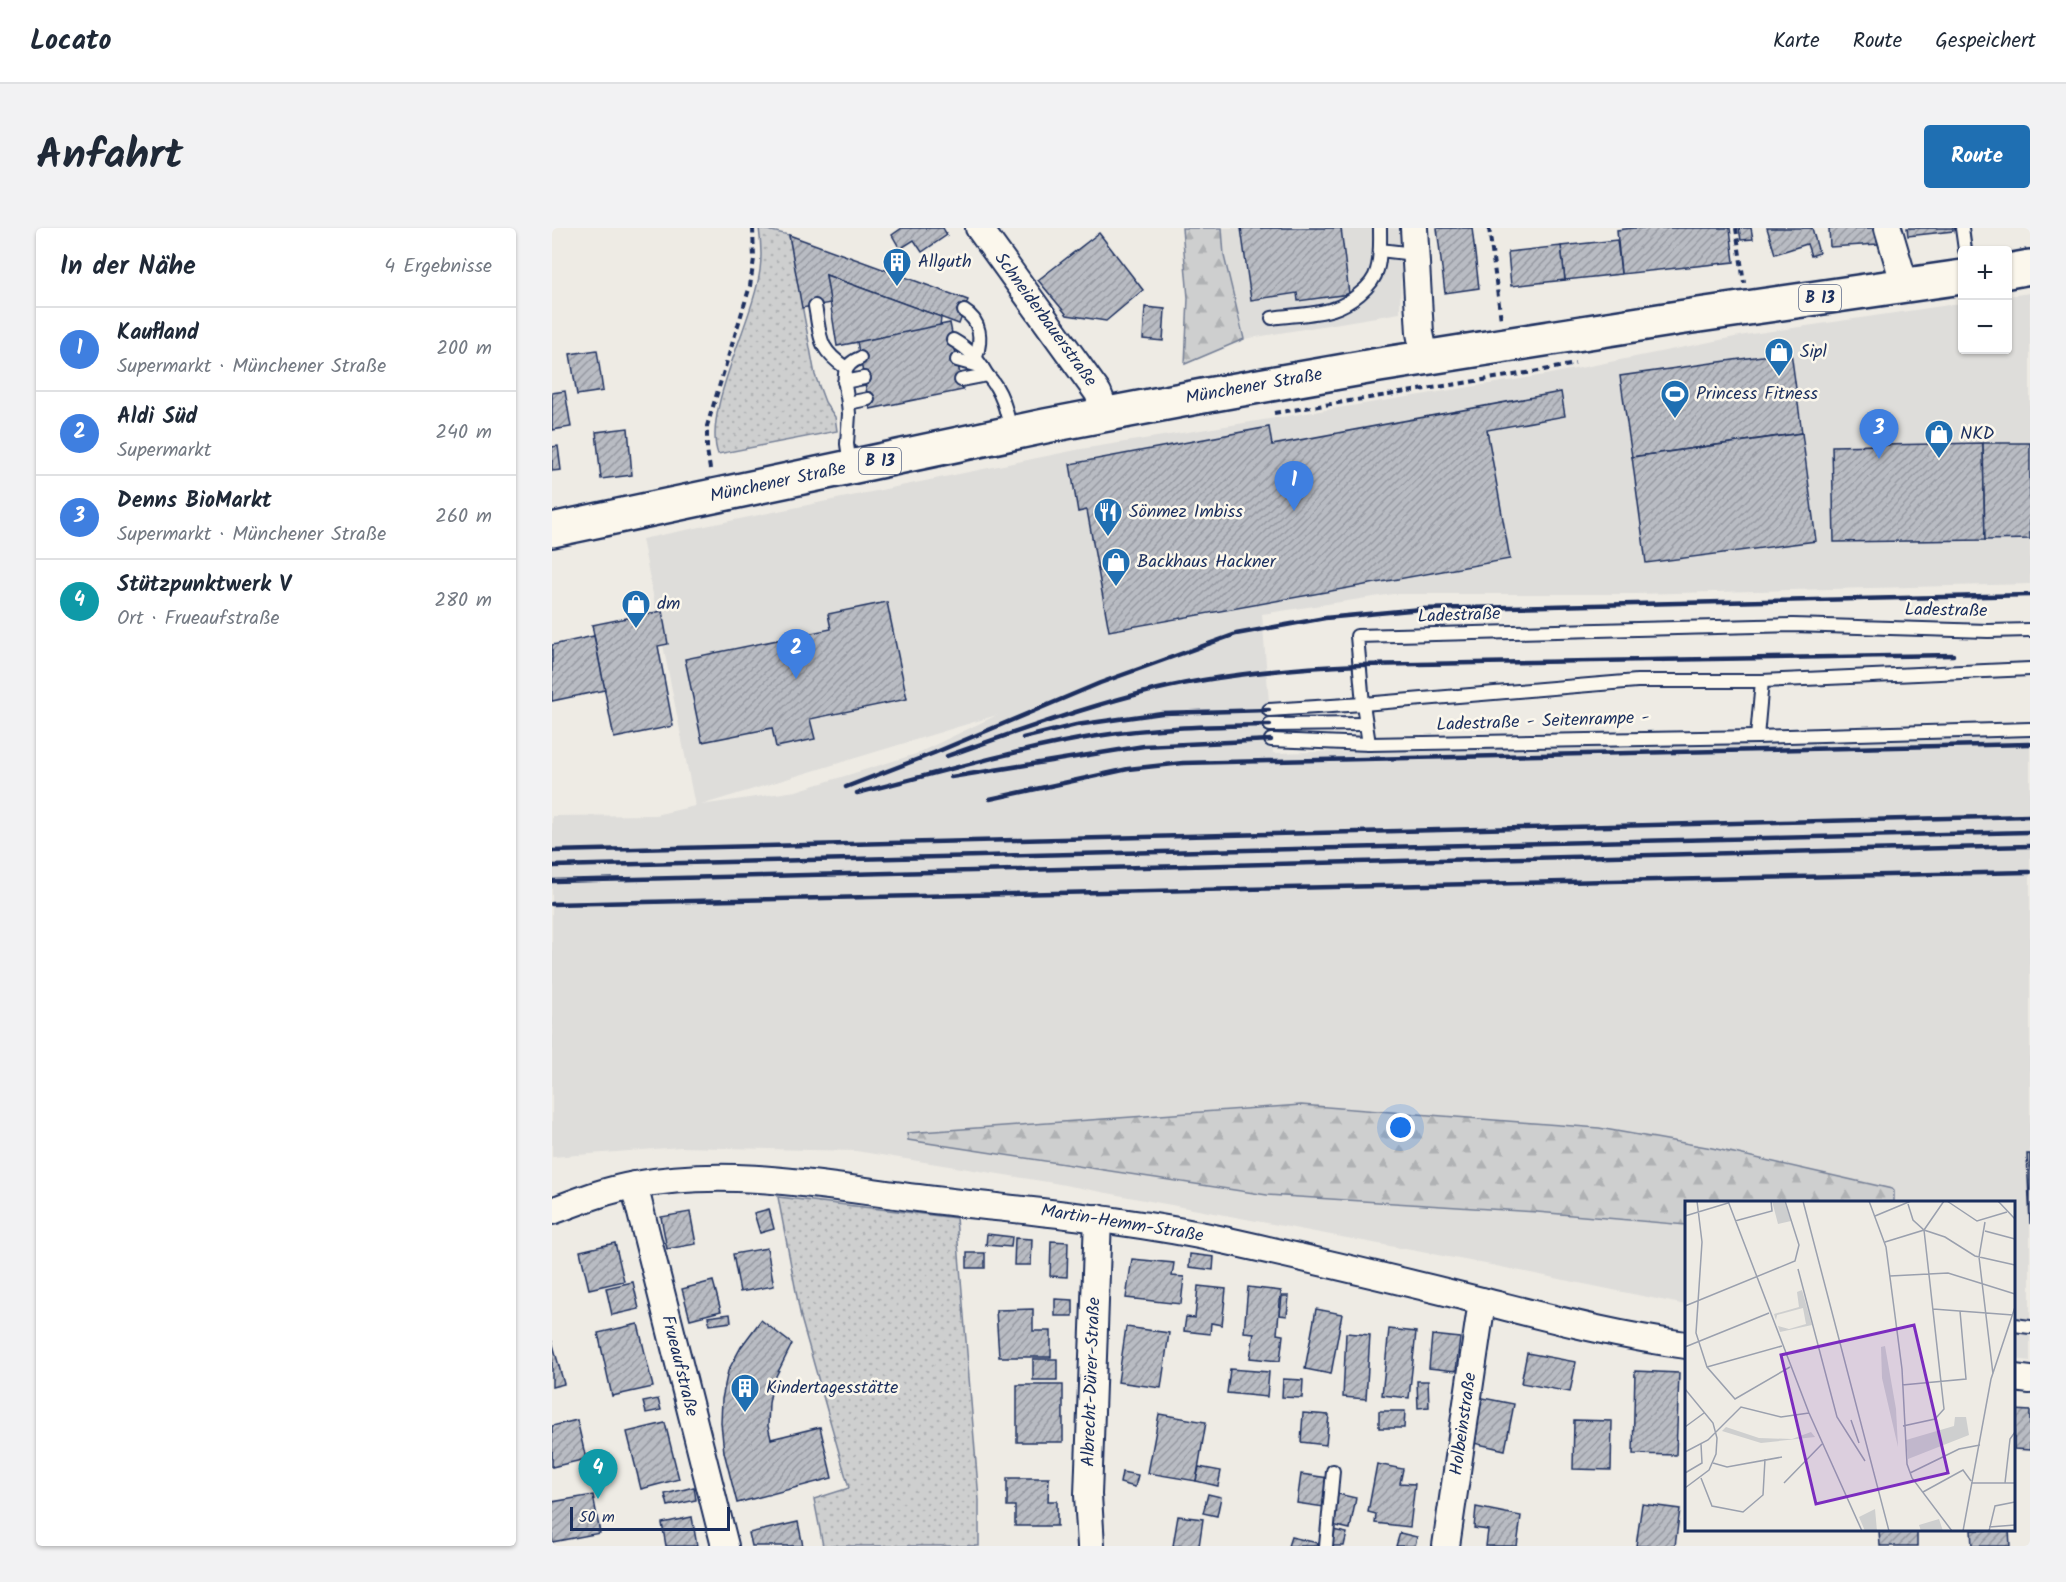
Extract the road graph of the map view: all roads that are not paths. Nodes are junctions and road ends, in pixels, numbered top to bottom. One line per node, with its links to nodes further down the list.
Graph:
1 (979, 228): 27 (street, Schneiderbauerstraße)
2 (1380, 228): 7 (lane)
3 (1414, 228): 8 (street)
4 (1888, 228): 12 (street)
5 (1962, 228): 6 (lane)
6 (1964, 246)
7 (1380, 250): 8 (lane); 15 (lane)
8 (1414, 254): 18 (street)
9 (2030, 267): 10 (main road)
10 (2012, 270)
11 (1958, 278): 12 (main road, Münchener Straße / B 13)
12 (1905, 286): 18 (main road, Münchener Straße / B 13)
13 (814, 306): 21 (lane)
14 (964, 310): 20 (lane)
15 (1272, 318)
16 (953, 340): 20 (lane)
17 (860, 358): 21 (lane)
18 (1425, 358): 27 (main road, Münchener Straße / B 13)
19 (957, 360): 20 (lane)
20 (982, 366): 23 (lane); 28 (lane)
21 (846, 368): 24 (lane)
22 (864, 378): 24 (lane)
23 (961, 380)
24 (844, 382): 26 (lane)
25 (868, 399): 26 (lane)
26 (848, 403): 29 (lane)
27 (1106, 414): 28 (main road, Münchener Straße / B 13)
28 (1012, 434): 29 (main road, Münchener Straße / B 13)
29 (850, 468): 30 (main road, Münchener Straße / B 13)
30 (552, 530)
31 (2030, 630): 34 (lane, Ladestraße)
32 (2030, 669): 33 (lane)
33 (1762, 681): 34 (lane); 39 (lane)
34 (1363, 704): 35 (lane); 36 (lane)
35 (1269, 710)
36 (1366, 724): 37 (lane); 41 (lane)
37 (1270, 725)
38 (2030, 729): 39 (lane)
39 (1757, 737): 41 (lane, Ladestraße - Seitenrampe -)
40 (1271, 740): 41 (lane, Ladestraße - Seitenrampe -)
41 (1369, 744)
42 (634, 1185): 43 (street, Martin-Hemm-Straße); 44 (street, Martin-Hemm-Straße); 52 (street, Frueaufstraße)
43 (552, 1211)
44 (1098, 1218): 45 (street, Martin-Hemm-Straße); 53 (street, Albrecht-Dürer-Straße)
45 (1482, 1301): 48 (street, Martin-Hemm-Straße); 55 (street, Holbeinstraße)
46 (2015, 1325): 47 (lane)
47 (2030, 1327)
48 (1685, 1345)
49 (2015, 1378): 50 (street)
50 (2030, 1380)
51 (1333, 1471): 54 (lane)
52 (725, 1546)
53 (1091, 1546)
54 (1326, 1546)
55 (1446, 1546)

